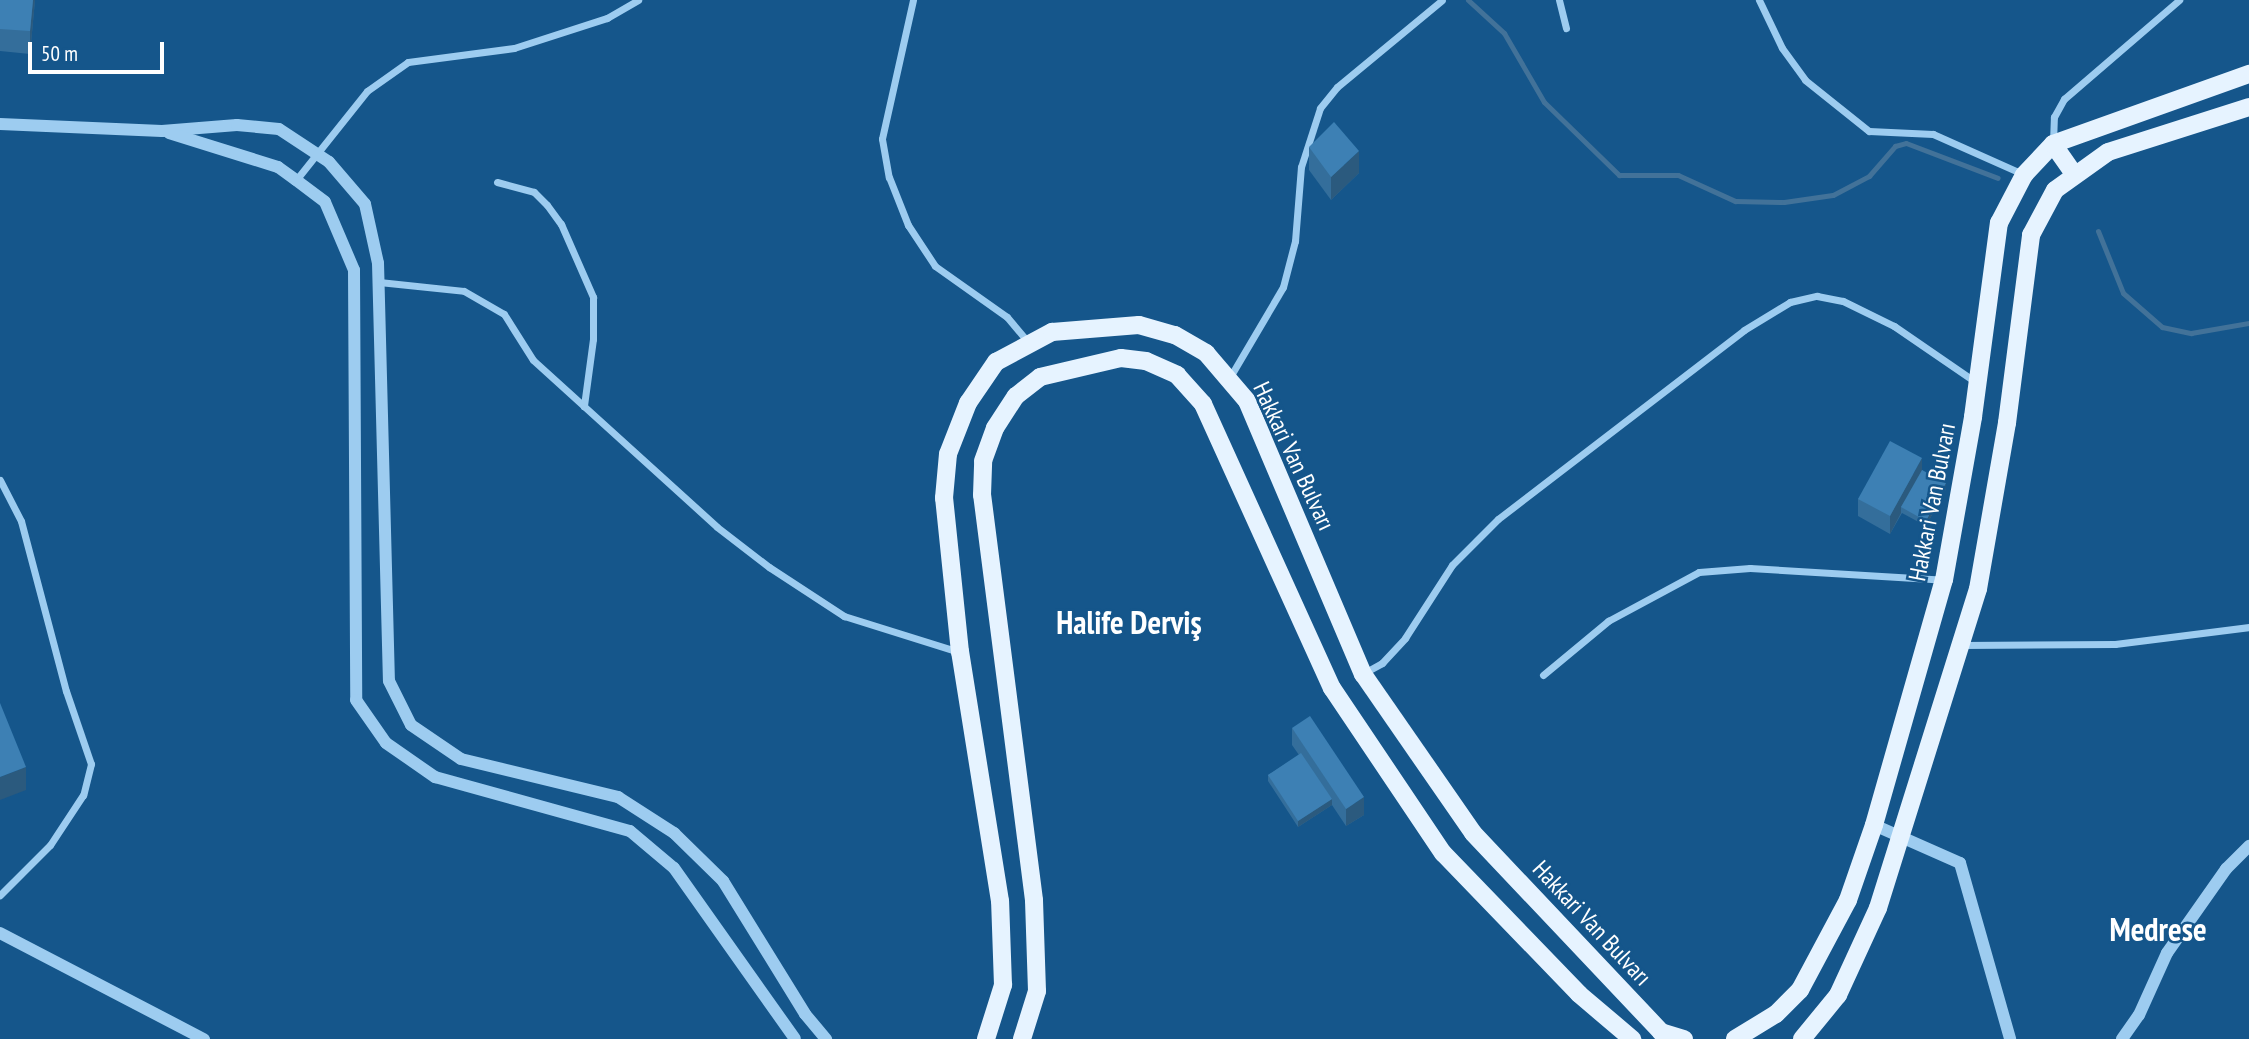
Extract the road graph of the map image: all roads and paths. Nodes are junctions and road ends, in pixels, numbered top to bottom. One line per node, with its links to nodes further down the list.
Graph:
1 (638, 0): 13 (street)
2 (914, 0): 19 (street)
3 (1442, 0): 20 (street)
4 (1759, 0): 15 (street)
5 (2179, 0): 12 (street)
6 (1561, 1): 7 (street)
7 (1566, 28)
8 (2249, 74): 12 (main road, Hakkari Van Bulvarı)
9 (2249, 107): 14 (main road)
10 (0, 124): 11 (street)
11 (162, 131): 13 (street); 16 (street)
12 (2053, 144): 14 (main road); 15 (main road, Hakkari Van Bulvarı)
13 (314, 152): 16 (street); 18 (street)
14 (2073, 173): 26 (main road)
15 (2024, 175): 21 (main road, Hakkari Van Bulvarı)
16 (296, 180): 36 (street)
17 (497, 182): 22 (street)
18 (379, 282): 22 (street); 37 (street)
19 (1028, 342): 20 (main road, Hakkari Van Bulvarı); 27 (main road, Hakkari Van Bulvarı)
20 (1230, 378): 28 (main road, Hakkari Van Bulvarı)
21 (1978, 383): 24 (main road, Hakkari Van Bulvarı); 28 (street)
22 (584, 406): 27 (street)
23 (0, 480): 33 (street)
24 (1944, 580): 29 (street); 30 (main road, Hakkari Van Bulvarı)
25 (2249, 627): 26 (street)
26 (1961, 645): 31 (main road)
27 (960, 652): 38 (main road, Hakkari Van Bulvarı)
28 (1363, 674): 41 (main road, Hakkari Van Bulvarı)
29 (1543, 675)
30 (1874, 825): 31 (street); 42 (main road, Hakkari Van Bulvarı)
31 (1903, 836): 43 (main road); 44 (street)
32 (2249, 846): 45 (street)
33 (0, 895)
34 (0, 933): 35 (street)
35 (204, 1039)
36 (795, 1039)
37 (826, 1039)
38 (986, 1039)
39 (1022, 1039): 40 (main road)
40 (1632, 1039)
41 (1684, 1039)
42 (1735, 1039)
43 (1801, 1039)
44 (2010, 1039)
45 (2122, 1039)

